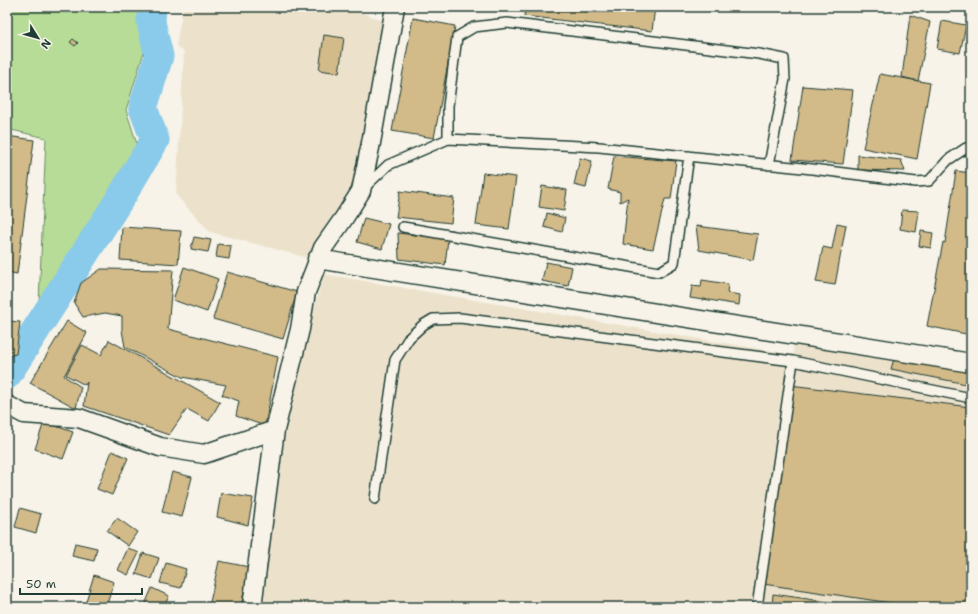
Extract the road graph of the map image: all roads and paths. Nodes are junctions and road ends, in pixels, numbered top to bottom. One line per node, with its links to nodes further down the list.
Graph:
1 (395, 7): 6 (street)
2 (448, 139): 4 (lane); 5 (lane); 6 (lane)
3 (971, 148): 5 (lane)
4 (689, 156): 5 (lane); 7 (lane)
5 (769, 165)
6 (361, 191): 8 (street)
7 (403, 227)
8 (318, 259): 10 (street); 13 (street)
9 (792, 362): 11 (lane); 14 (lane); 16 (lane)
10 (971, 363)
11 (971, 398)
12 (7, 405): 13 (street)
13 (275, 430): 15 (street)
14 (375, 499)
15 (252, 607)
16 (757, 607)

